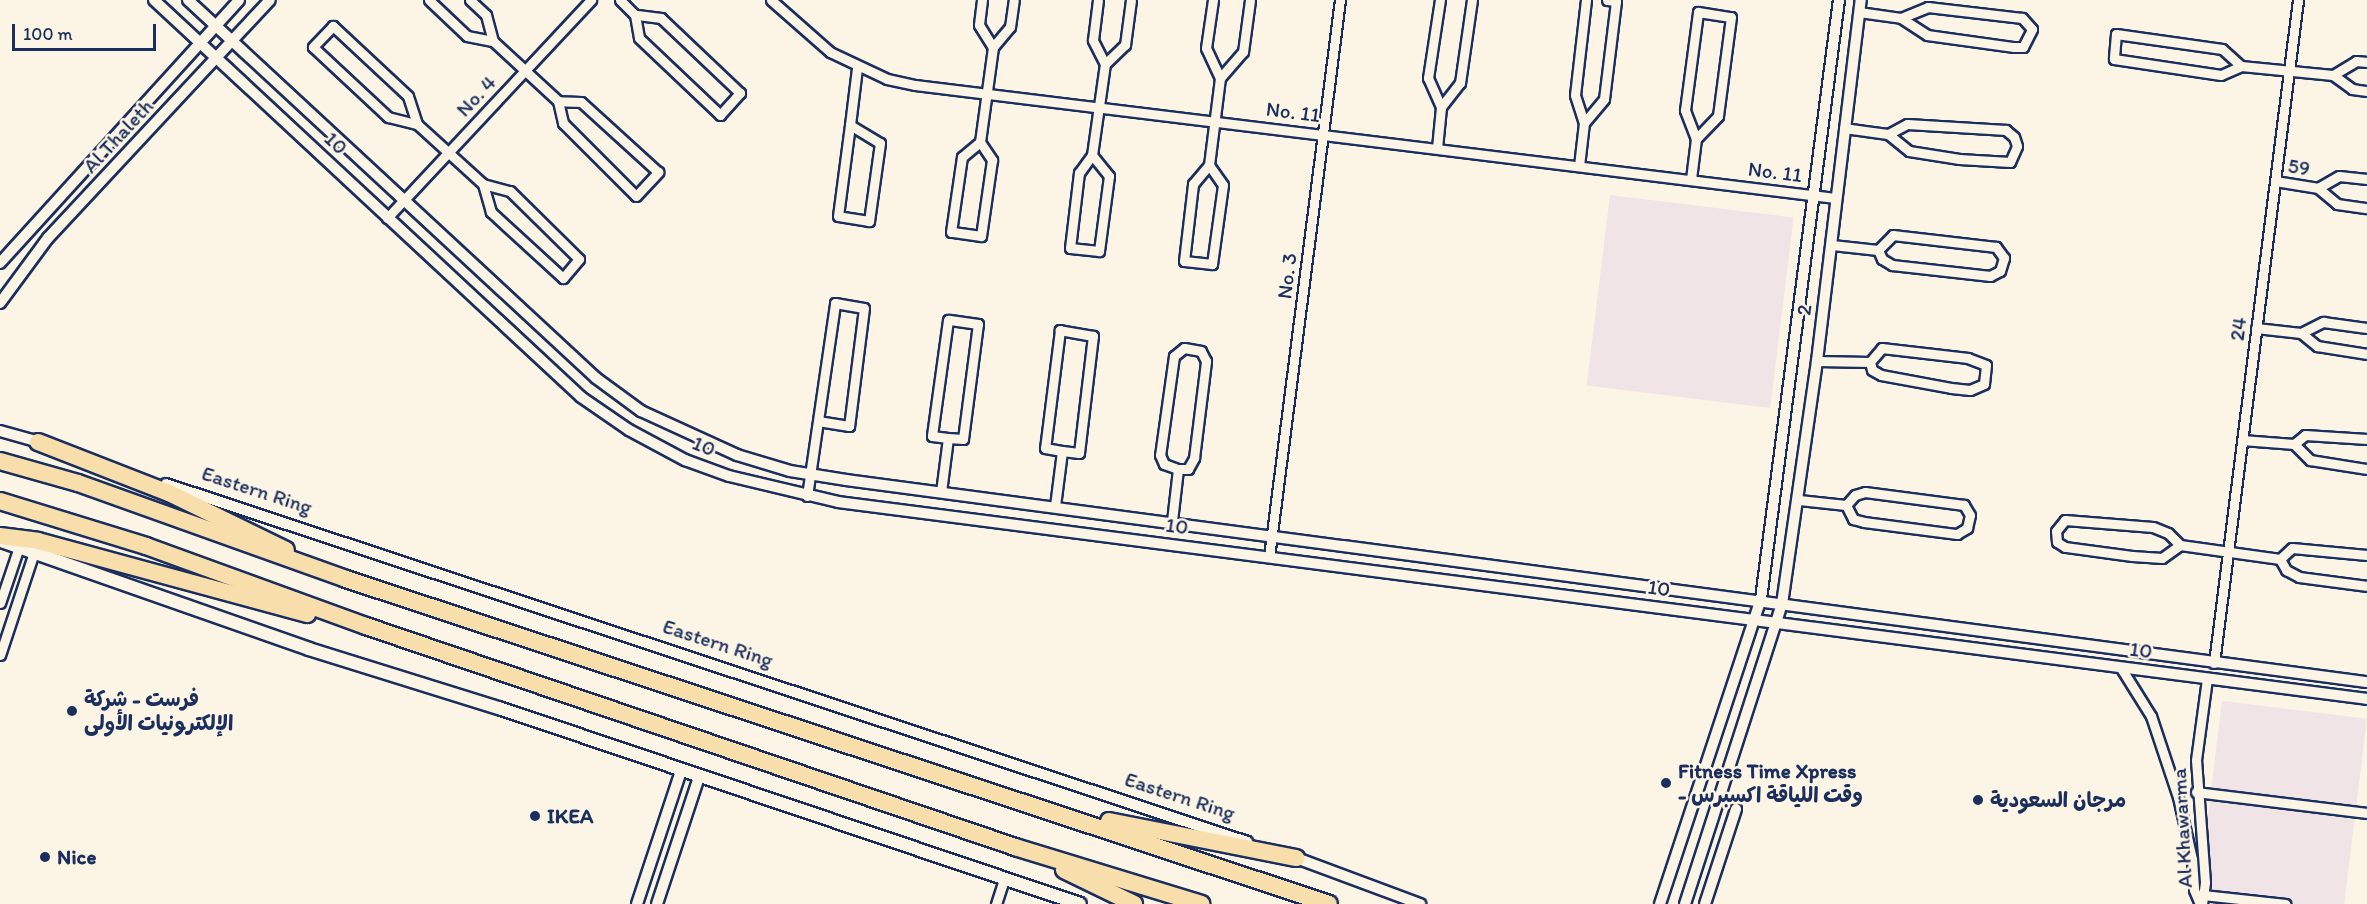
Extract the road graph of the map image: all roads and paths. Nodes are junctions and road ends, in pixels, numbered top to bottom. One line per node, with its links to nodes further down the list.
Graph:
1 (154, 0): 30 (street, 10)
2 (188, 0): 27 (street, 10)
3 (239, 0): 27 (street, Al Thaleth)
4 (270, 0): 29 (street, Al Thaleth)
5 (429, 0): 28 (street)
6 (470, 0): 28 (street)
7 (591, 0): 38 (street, No. 4)
8 (620, 0): 25 (street)
9 (771, 0): 36 (street, No. 11)
10 (982, 0): 31 (street)
11 (1014, 0): 31 (street)
12 (1098, 0): 34 (street)
13 (1131, 0): 34 (street)
14 (1213, 0): 40 (street)
15 (1250, 0): 40 (street)
16 (1340, 0): 51 (street, No. 3)
17 (1440, 0): 45 (street)
18 (1472, 0): 45 (street)
19 (1586, 0): 47 (street)
20 (1607, 0): 47 (street)
21 (1839, 0): 65 (street, 2)
22 (1861, 0): 24 (street, 2)
23 (2298, 0): 37 (street, 24)
24 (1859, 12): 26 (street); 50 (street, 2)
25 (636, 15): 25 (street)
26 (1901, 18): 26 (street)
27 (215, 25): 29 (street, 10); 30 (street, Al Thaleth)
28 (493, 40): 38 (street)
29 (232, 41): 32 (street, Al Thaleth); 67 (street, 10)
30 (200, 42): 32 (street, 10); 72 (street, Al Thaleth)
31 (993, 48): 42 (street)
32 (217, 58): 69 (street, 10); 73 (street, Al Thaleth)
33 (2367, 62): 39 (street)
34 (1105, 64): 44 (street)
35 (2241, 66): 35 (street); 37 (street)
36 (857, 68): 42 (street, No. 11); 49 (street)
37 (2289, 70): 39 (street); 62 (street, 24)
38 (525, 71): 43 (street); 56 (street, No. 4)
39 (2333, 75): 41 (street)
40 (1220, 78): 46 (street)
41 (2367, 91)
42 (986, 94): 44 (street, No. 11); 54 (street)
43 (558, 101): 43 (street)
44 (1099, 107): 46 (street, No. 11); 57 (street)
45 (1441, 107): 55 (street)
46 (1214, 121): 51 (street, No. 11); 58 (street)
47 (1584, 123): 59 (street)
48 (417, 124): 48 (street); 56 (street)
49 (850, 125): 49 (street)
50 (1844, 128): 52 (street); 66 (street, 2)
51 (1323, 134): 55 (street, No. 11); 99 (street, No. 3)
52 (1888, 134): 52 (street)
53 (1696, 139): 53 (street); 60 (street)
54 (980, 142): 54 (street)
55 (1437, 148): 59 (street, No. 11)
56 (448, 153): 63 (street); 67 (street, No. 4)
57 (1092, 155): 57 (street)
58 (1209, 165): 58 (street)
59 (1579, 166): 60 (street, No. 11)
60 (1691, 179): 65 (street, No. 11)
61 (2367, 179): 64 (street, 59)
62 (2275, 181): 64 (street, 59); 74 (street, 24)
63 (483, 184): 63 (street)
64 (2318, 188): 68 (street, 59)
65 (1814, 194): 66 (street, No. 11); 110 (street, 2)
66 (1835, 198): 70 (street, 2)
67 (403, 200): 69 (street, No. 4); 91 (street, 10)
68 (2367, 208)
69 (387, 218): 93 (street, 10)
70 (1832, 245): 71 (street); 78 (street, 2)
71 (1878, 250): 71 (street)
72 (0, 263)
73 (0, 303)
74 (2256, 327): 76 (street); 84 (street, 24)
75 (2367, 328): 76 (street)
76 (2301, 333): 77 (street)
77 (2367, 354)
78 (1817, 361): 79 (street); 94 (street, 2)
79 (1869, 362): 79 (street)
80 (819, 421): 80 (street); 91 (street)
81 (0, 431): 85 (street, Eastern Ring)
82 (948, 438): 82 (street); 92 (street)
83 (2367, 439): 86 (street)
84 (2242, 440): 86 (street); 104 (street, 24)
85 (38, 442): 108 (highway); 129 (street, Eastern Ring)
86 (2294, 444): 90 (street)
87 (1062, 451): 87 (street); 97 (street)
88 (0, 460): 108 (highway)
89 (1178, 469): 89 (street); 98 (street)
90 (2367, 469)
91 (810, 474): 92 (street, 10); 93 (street)
92 (941, 492): 97 (street, 10)
93 (807, 496): 106 (street, 10)
94 (1799, 500): 96 (street); 112 (street, 2)
95 (0, 501): 115 (highway)
96 (1846, 505): 96 (street)
97 (1054, 506): 98 (street, 10)
98 (1172, 521): 99 (street, 10)
99 (1272, 534): 106 (street, No. 3); 110 (street, 10)
100 (0, 536): 102 (highway)
101 (0, 541): 102 (main road)
102 (28, 545): 111 (street); 115 (highway); 116 (street); 122 (main road)
103 (2180, 545): 103 (street); 104 (street)
104 (2228, 552): 107 (street); 117 (street, 24)
105 (2367, 555): 107 (street)
106 (1269, 557): 113 (street, 10)
107 (2280, 559): 109 (street)
108 (346, 579): 125 (highway)
109 (2367, 586)
110 (1761, 599): 112 (street, 10); 113 (street, 2)
111 (0, 603)
112 (1782, 604): 114 (street, 2); 117 (street, 10)
113 (1753, 620): 114 (street, 10); 140 (street, 2)
114 (1777, 624): 118 (street, 10); 141 (street, 2)
115 (366, 626): 128 (highway)
116 (0, 655)
117 (2214, 663): 120 (street, 10)
118 (2121, 668): 119 (street, 10); 131 (street)
119 (2207, 678): 121 (street, 10); 124 (street, Al Khawarma)
120 (2367, 682)
121 (2367, 699)
122 (681, 771): 123 (main road); 132 (street)
123 (699, 777): 130 (main road); 133 (street)
124 (2196, 792): 127 (street); 131 (street, Al Khawarma)
125 (1040, 807): 129 (highway); 138 (highway)
126 (1736, 809): 142 (street)
127 (2367, 813)
128 (1015, 847): 136 (highway); 137 (highway)
129 (1296, 858): 139 (street, Eastern Ring)
130 (1004, 879): 134 (street); 135 (main road)
131 (2202, 901): 143 (street)
132 (637, 904)
133 (657, 904)
134 (996, 904)
135 (1080, 904)
136 (1134, 904)
137 (1201, 904)
138 (1329, 904)
139 (1420, 904)
140 (1660, 904)
141 (1685, 904)
142 (1705, 904)
143 (2286, 904)

